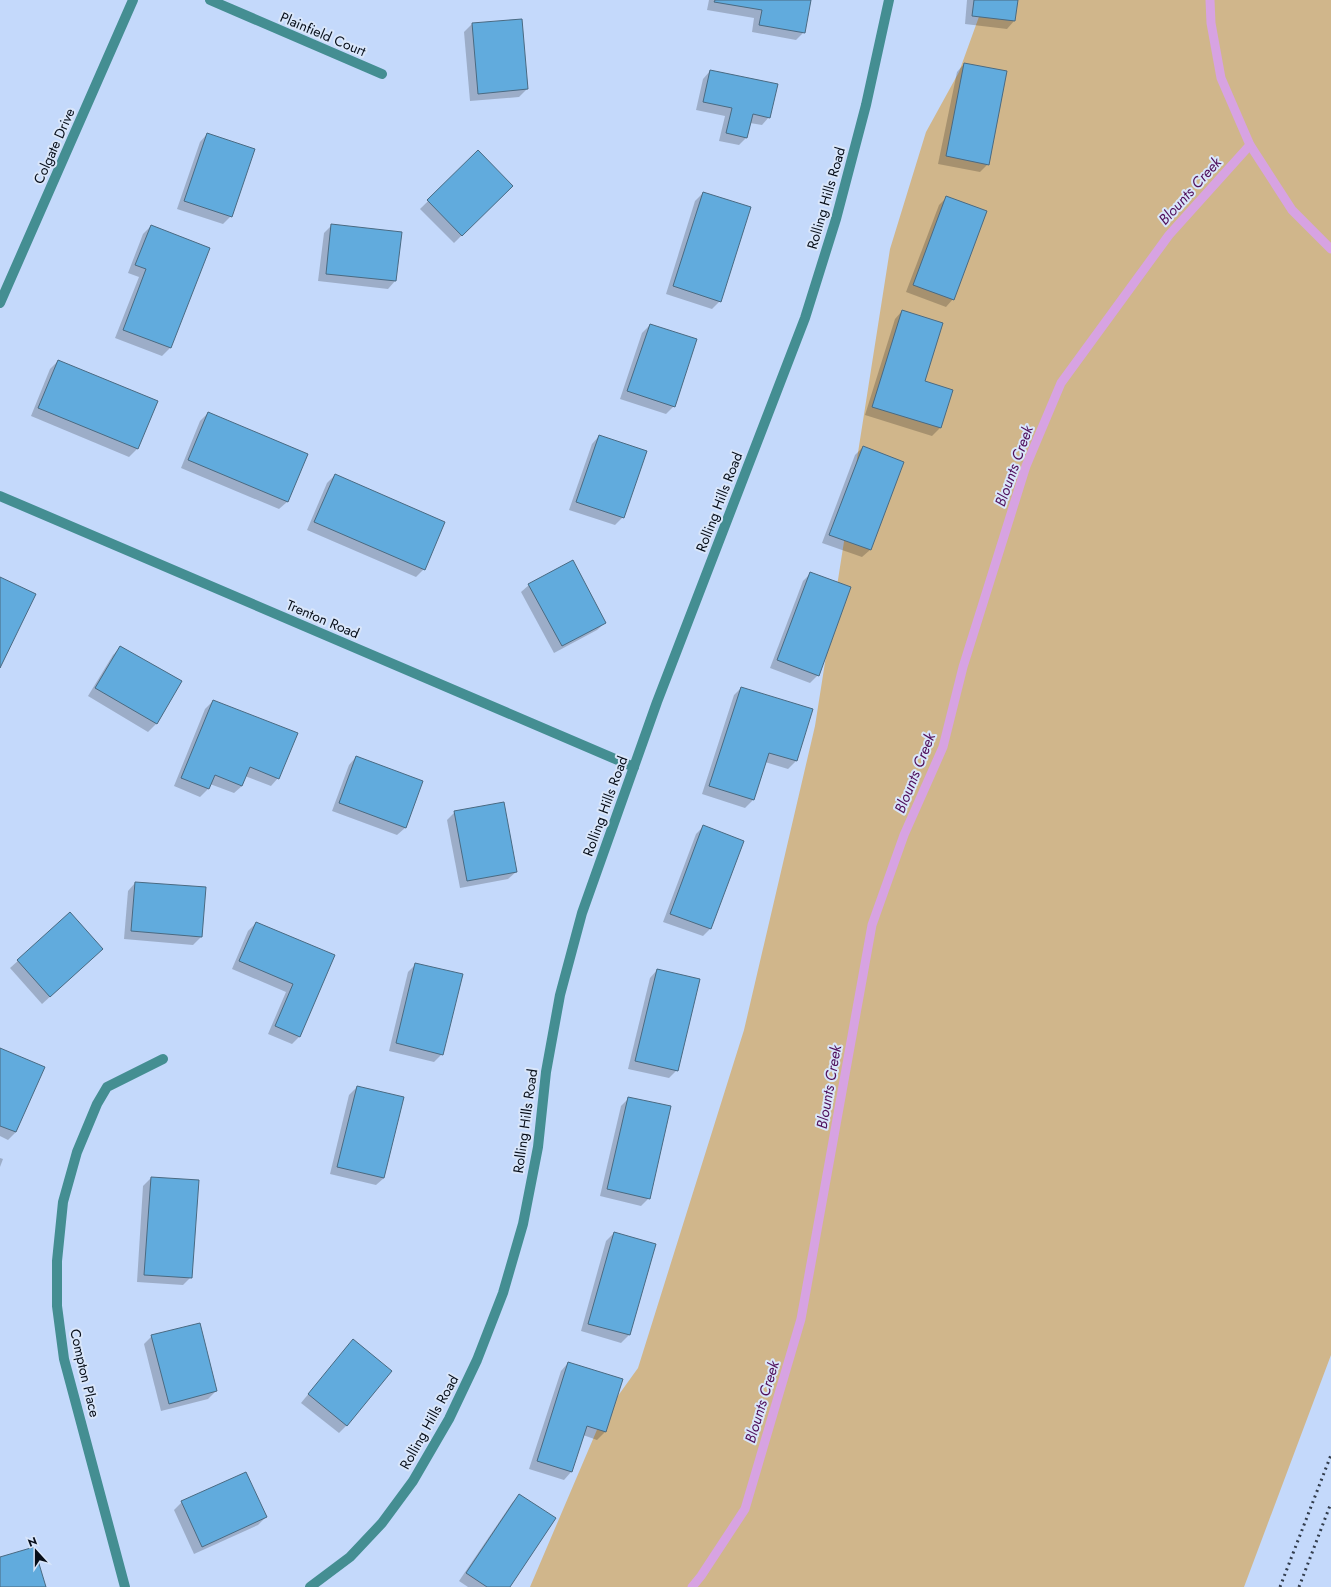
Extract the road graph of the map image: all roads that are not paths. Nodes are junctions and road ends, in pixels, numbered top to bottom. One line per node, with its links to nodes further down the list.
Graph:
1 (133, 0): 5 (street, Colgate Drive)
2 (210, 0): 4 (street, Plainfield Court)
3 (889, 0): 7 (street, Rolling Hills Road)
4 (382, 74)
5 (0, 304)
6 (0, 496): 7 (street, Trenton Road)
7 (634, 767): 10 (street, Rolling Hills Road)
8 (163, 1059): 9 (street, Compton Place)
9 (125, 1587)
10 (310, 1587)

